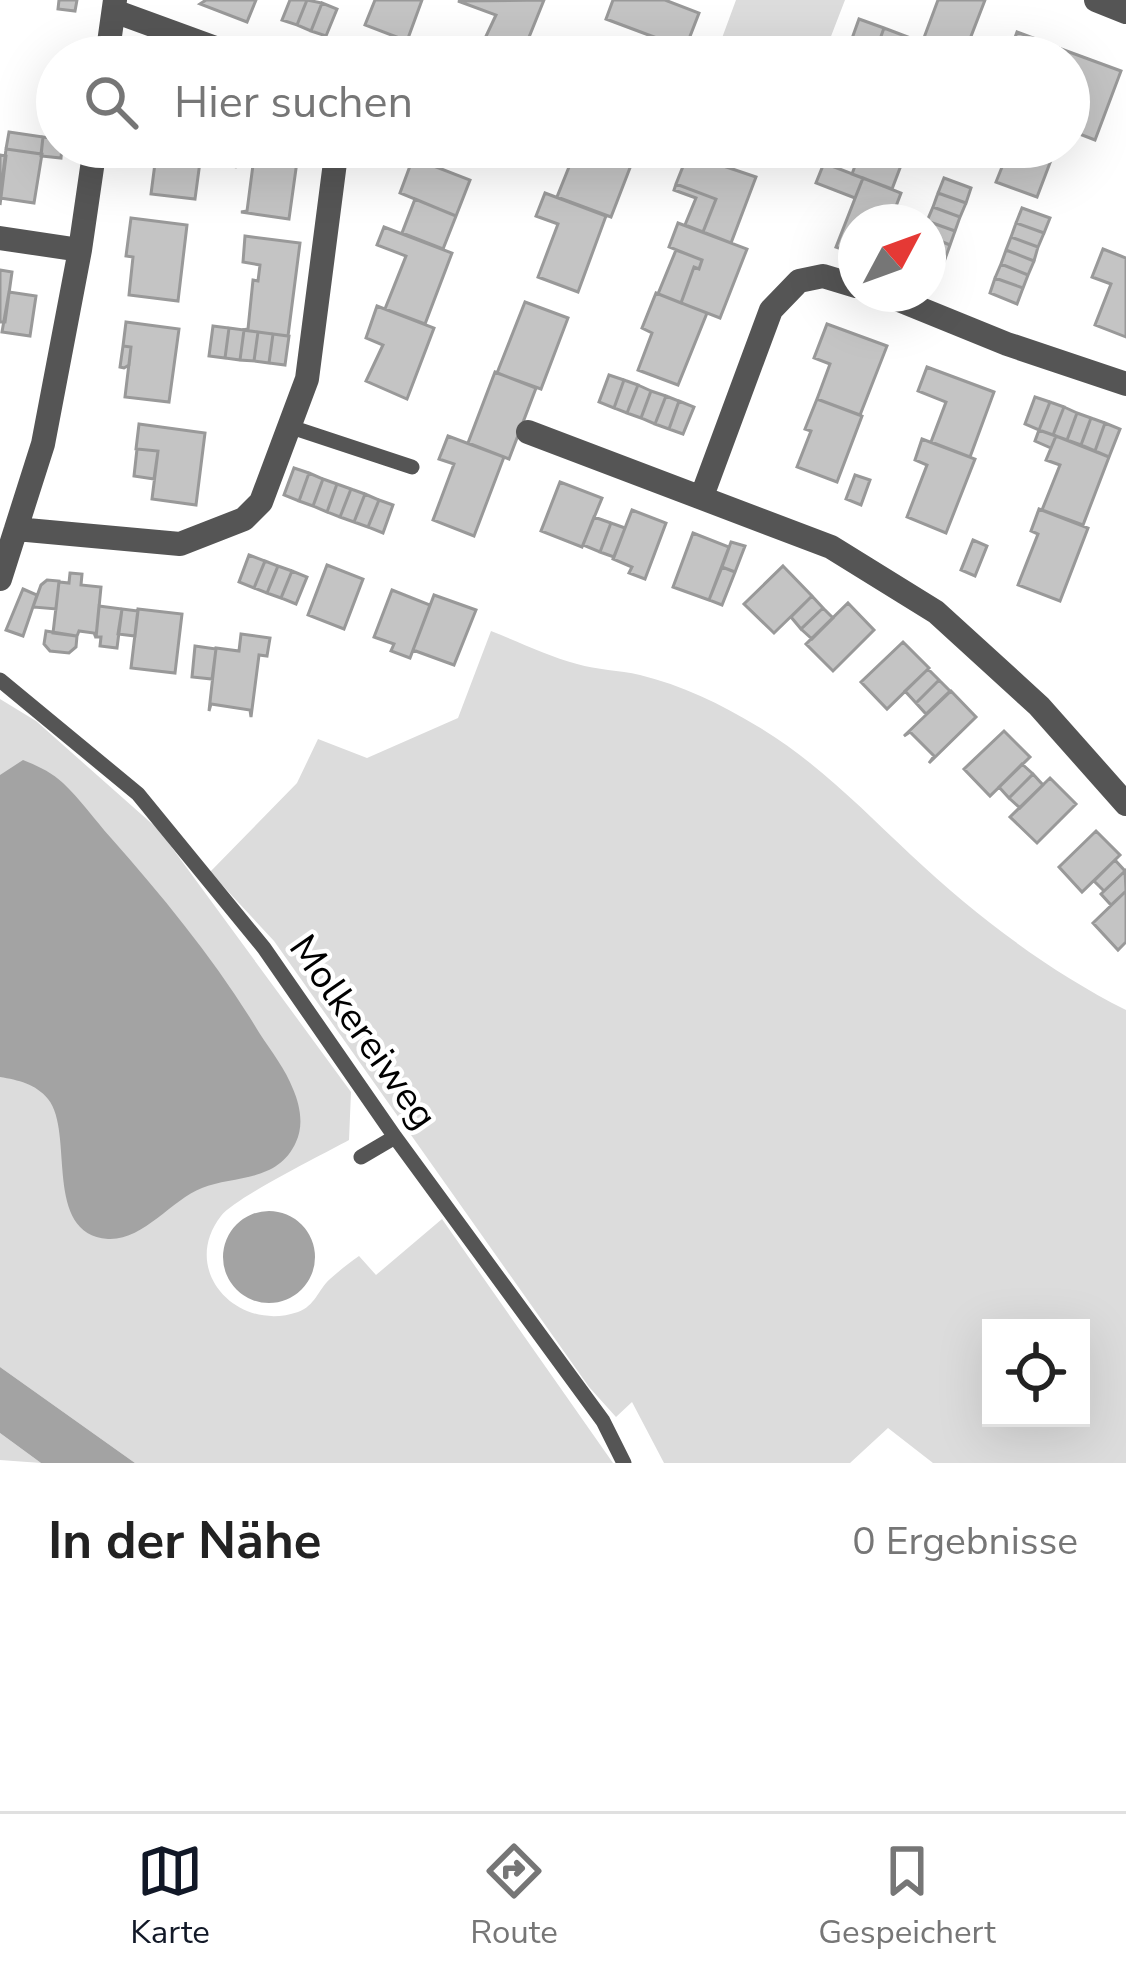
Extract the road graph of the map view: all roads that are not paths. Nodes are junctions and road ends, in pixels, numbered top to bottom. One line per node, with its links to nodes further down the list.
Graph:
1 (1096, 0): 3 (street)
2 (114, 6): 4 (street); 5 (street)
3 (1126, 12)
4 (110, 36)
5 (188, 36)
6 (91, 168): 9 (street)
7 (334, 168): 13 (street)
8 (0, 238): 9 (street)
9 (80, 250): 17 (street)
10 (838, 280): 16 (street)
11 (928, 312): 12 (street)
12 (1126, 384)
13 (291, 427): 15 (lane); 17 (street)
14 (528, 432): 16 (street)
15 (412, 467)
16 (702, 496): 20 (street)
17 (16, 529): 18 (street)
18 (0, 579)
19 (0, 680): 21 (lane, Molkereiweg)
20 (1126, 804)
21 (395, 1137): 22 (lane); 23 (lane, Molkereiweg)
22 (362, 1156)
23 (624, 1463)

